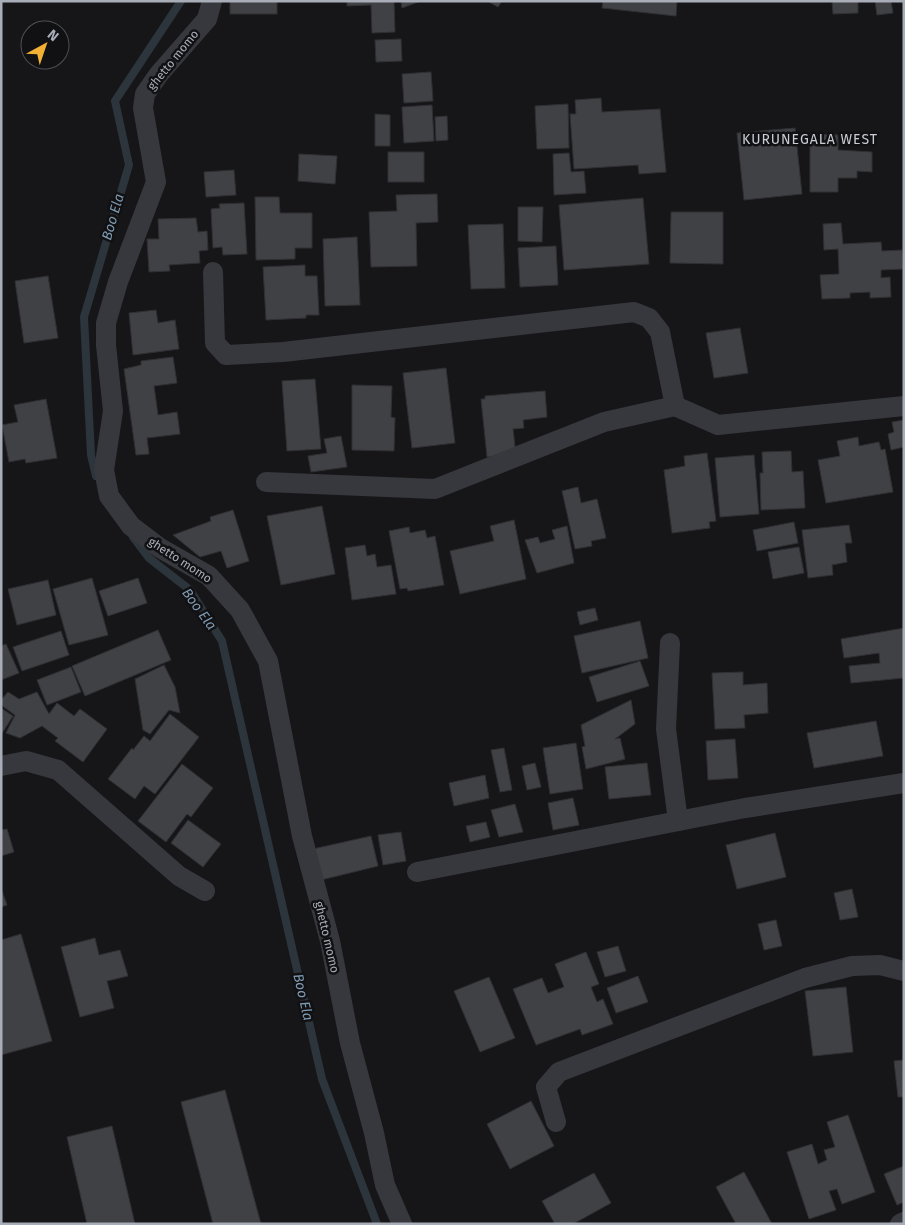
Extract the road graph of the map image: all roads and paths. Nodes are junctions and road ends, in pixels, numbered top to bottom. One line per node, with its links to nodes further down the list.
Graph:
1 (212, 1): 15 (street, ghetto momo)
2 (212, 272): 3 (street)
3 (675, 406): 4 (street); 5 (street)
4 (904, 406)
5 (266, 482)
6 (670, 643): 9 (street)
7 (1, 766): 11 (street)
8 (904, 783): 9 (street)
9 (678, 821): 10 (street)
10 (417, 872)
11 (205, 891)
12 (904, 971): 13 (street)
13 (556, 1122)
14 (904, 1222): 16 (street)
15 (402, 1224)
16 (900, 1224)

